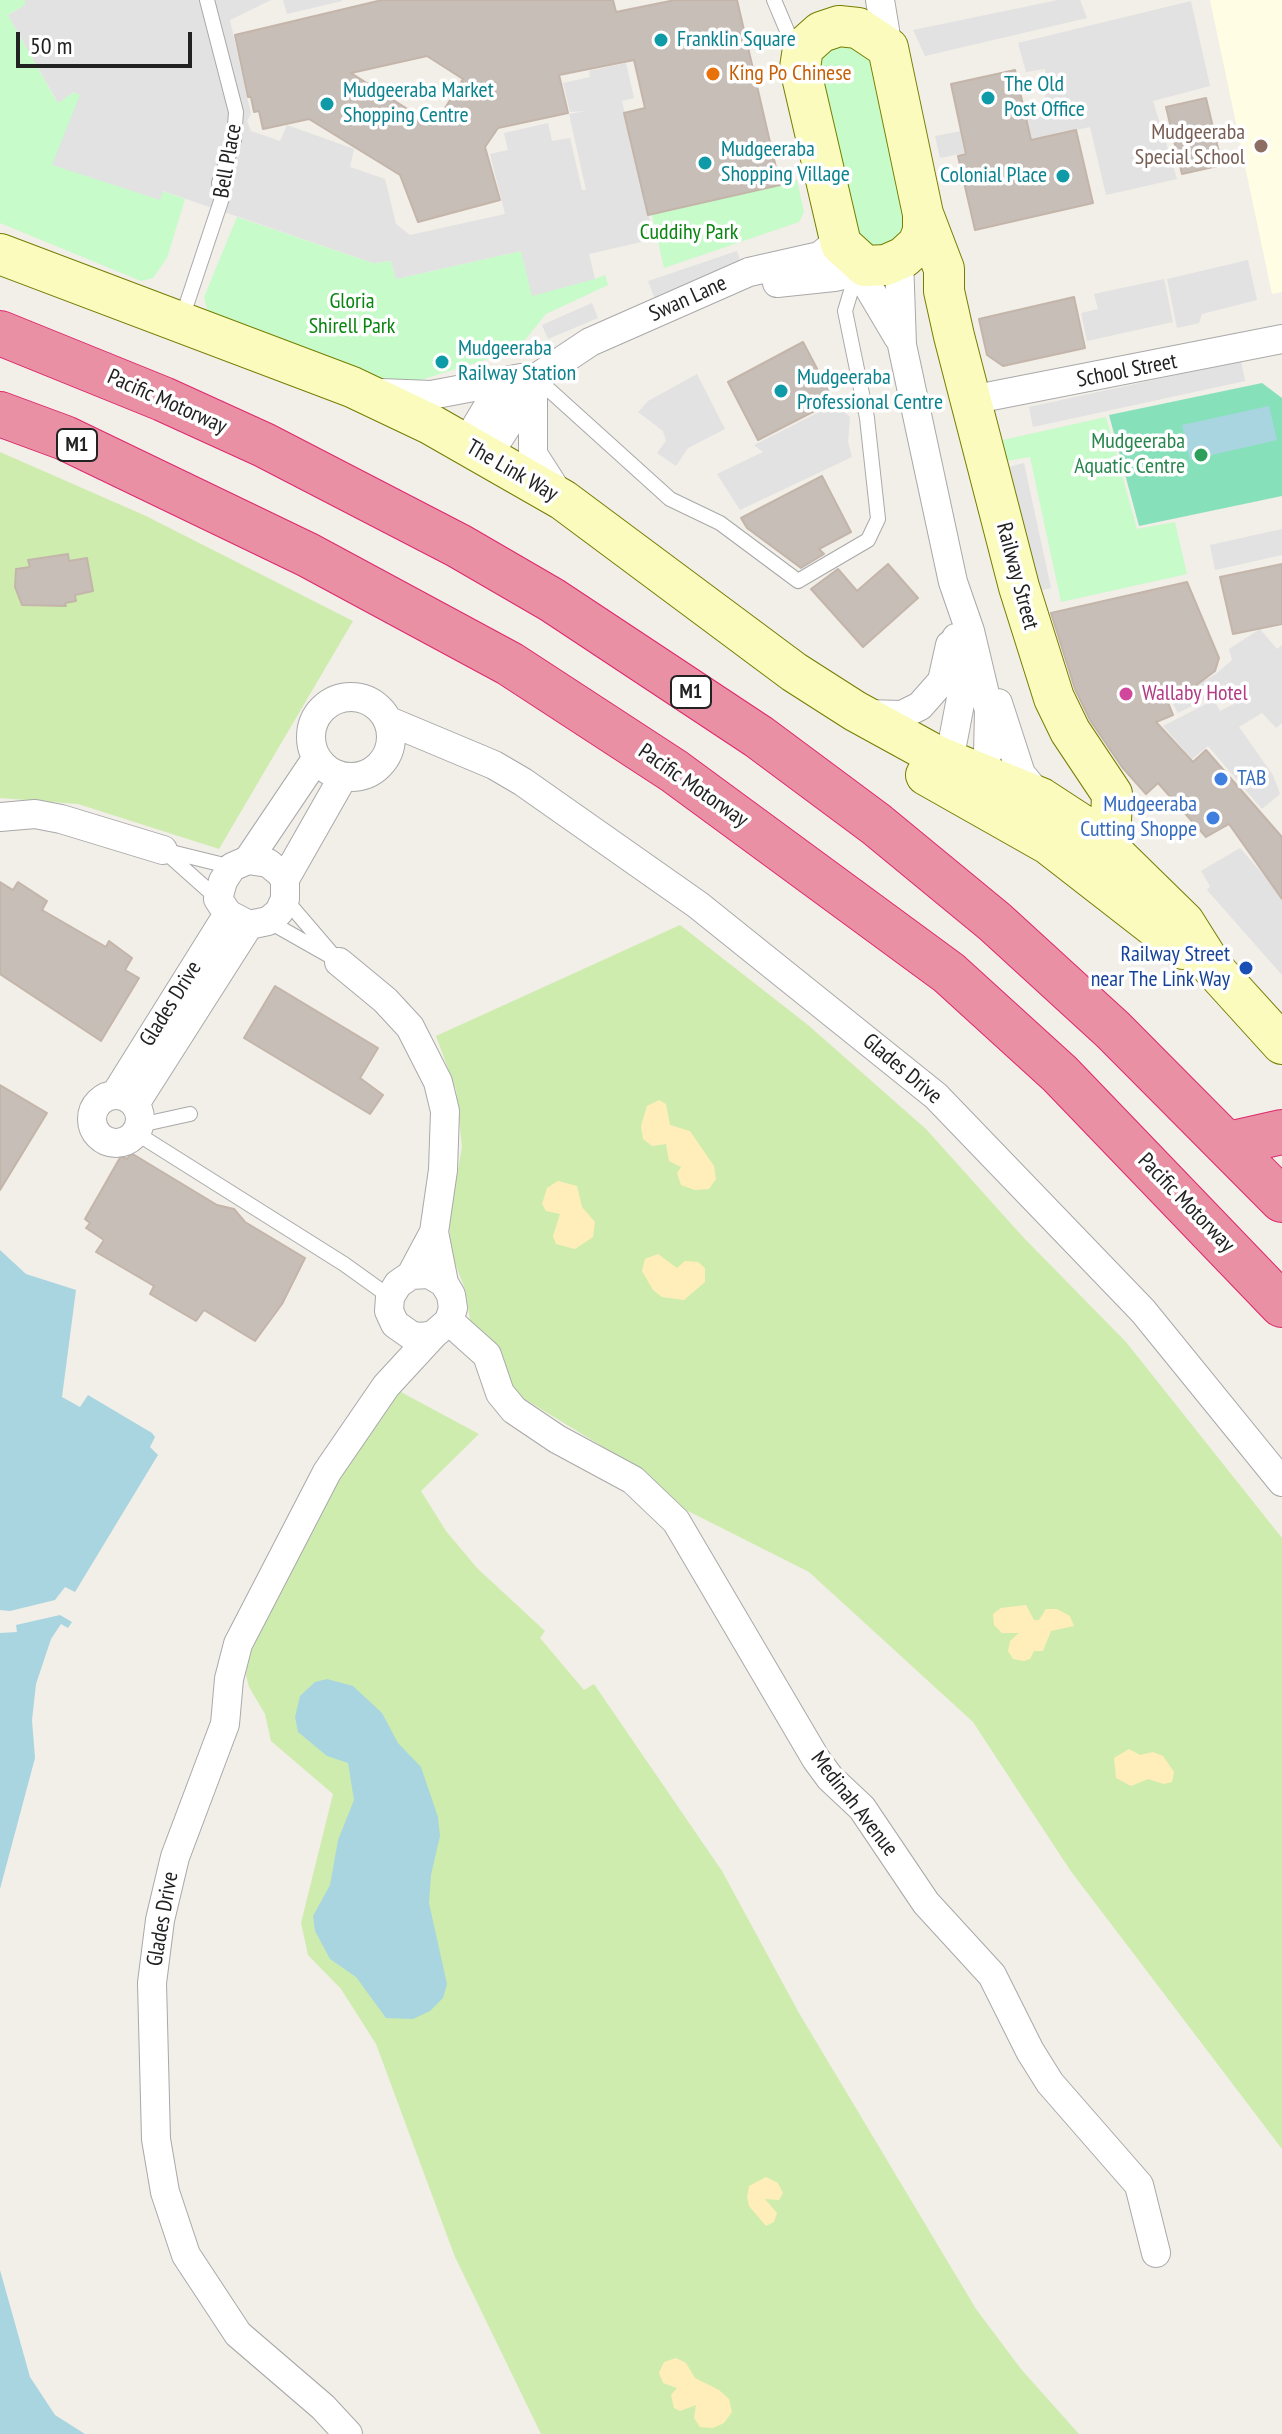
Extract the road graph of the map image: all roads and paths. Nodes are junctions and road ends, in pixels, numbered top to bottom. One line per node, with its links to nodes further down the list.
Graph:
1 (207, 0): 12 (lane, Bell Place)
2 (774, 0): 5 (lane)
3 (819, 0): 5 (main road)
4 (868, 19): 5 (main road, Railway Street); 6 (main road, Railway Street)
5 (802, 57): 8 (main road)
6 (923, 214): 8 (main road); 10 (main road, Railway Street)
7 (0, 254): 12 (main road, The Link Way)
8 (869, 258): 10 (main road); 11 (street); 11 (street, Swan Lane); 15 (street); 15 (street); 16 (lane)
9 (0, 273): 12 (main road)
10 (944, 291): 18 (main road, Railway Street)
11 (686, 302): 16 (street, Swan Lane)
12 (171, 324): 17 (main road, The Link Way); 20 (main road)
13 (0, 333): 43 (highway, Pacific Motorway / M1)
14 (1282, 339): 18 (street, School Street)
15 (902, 345): 22 (street)
16 (532, 381): 17 (street, Swan Lane); 20 (street, Swan Lane); 21 (street)
17 (352, 387): 20 (main road, The Link Way)
18 (971, 400): 33 (main road, Railway Street)
19 (0, 414): 48 (highway, Pacific Motorway / M1)
20 (473, 457): 21 (main road, The Link Way); 29 (main road)
21 (563, 500): 24 (main road, The Link Way)
22 (952, 593): 23 (street); 24 (street); 29 (street)
23 (970, 631): 29 (street); 31 (street)
24 (855, 711): 29 (main road, The Link Way)
25 (389, 721): 26 (street, Glades Drive); 27 (street); 28 (street, Glades Drive)
26 (445, 747): 27 (street, Glades Drive); 52 (street, Glades Drive)
27 (389, 750): 30 (street)
28 (316, 759): 30 (street); 35 (street, Glades Drive)
29 (959, 774): 31 (main road); 38 (main road)
30 (343, 777): 36 (street, Glades Drive)
31 (1041, 798): 33 (main road)
32 (0, 817): 34 (street)
33 (1110, 848): 38 (main road)
34 (163, 850): 35 (lane); 36 (lane)
35 (240, 864): 36 (street, Glades Drive); 36 (street)
36 (256, 906): 37 (lane); 37 (lane); 40 (street, Glades Drive)
37 (339, 962): 45 (street)
38 (1213, 968): 39 (main road)
39 (1282, 1044)
40 (132, 1114): 41 (lane); 49 (lane)
41 (190, 1114)
42 (1282, 1132): 43 (highway)
43 (1229, 1144): 44 (highway, Pacific Motorway / M1)
44 (1282, 1200)
45 (434, 1232): 46 (street); 47 (street)
46 (411, 1275): 47 (street); 49 (street)
47 (444, 1283): 50 (street)
48 (1282, 1305)
49 (393, 1311): 50 (street); 51 (street, Glades Drive)
50 (441, 1328): 51 (street, Glades Drive); 53 (street, Medinah Avenue)
51 (386, 1386): 54 (street, Glades Drive)
52 (1282, 1482)
53 (1156, 2253)
54 (348, 2434)

